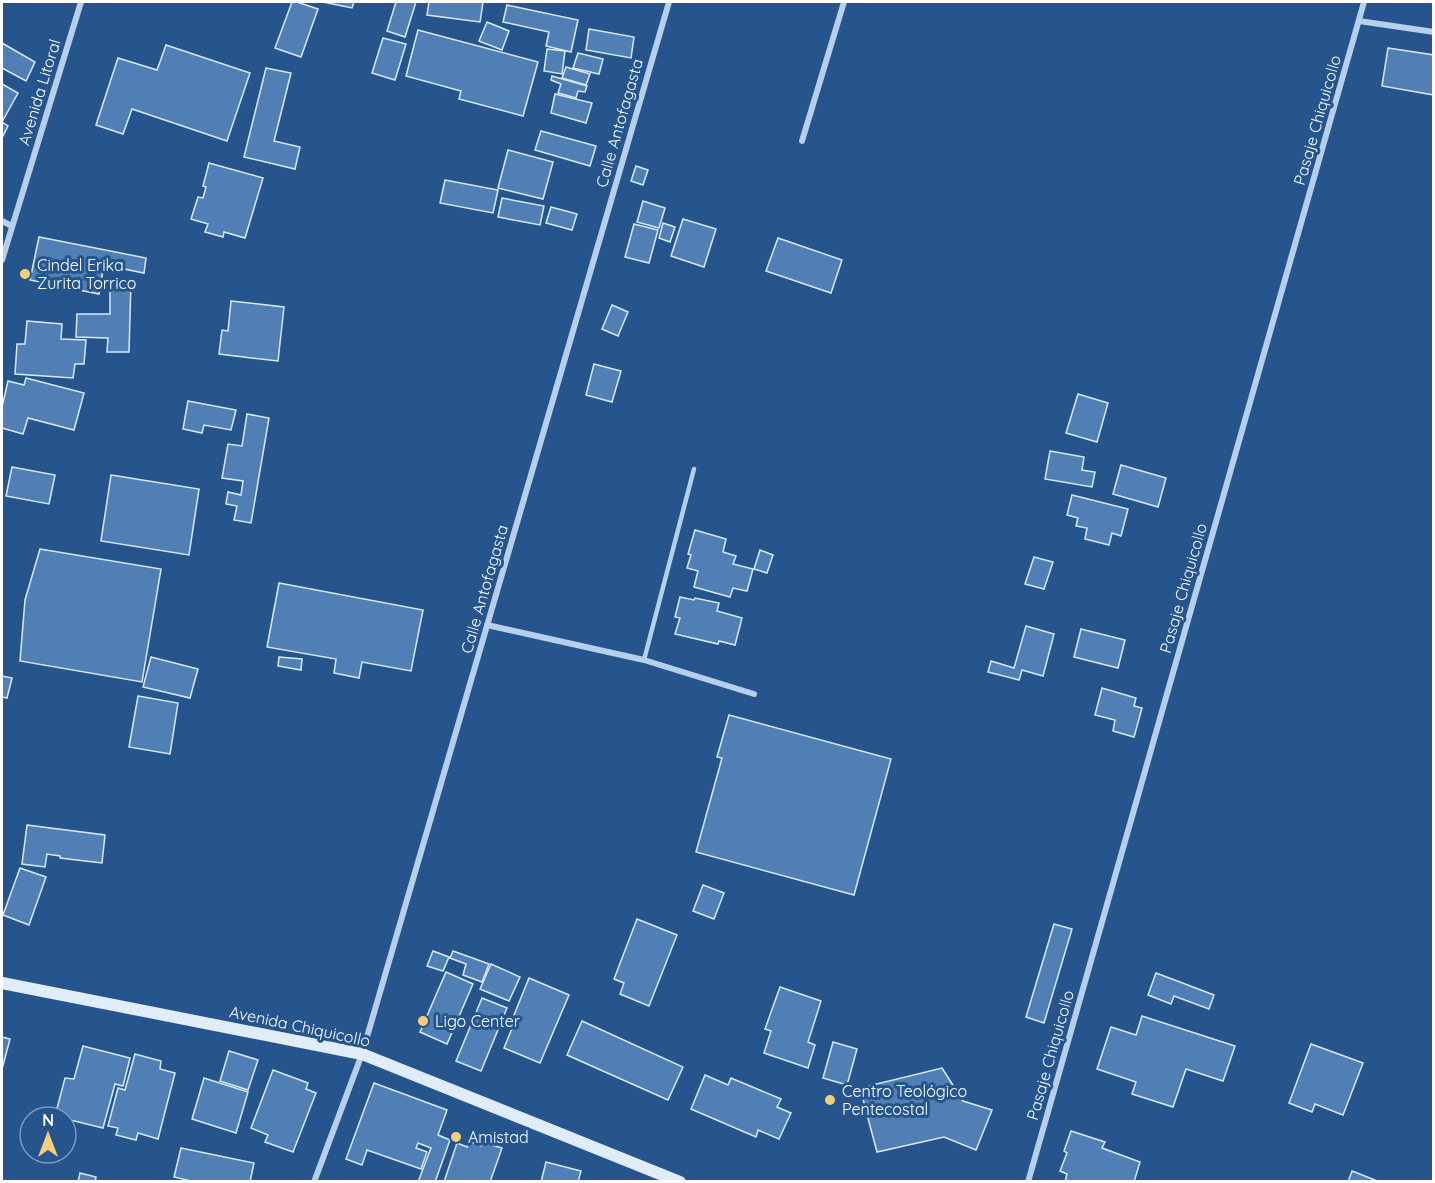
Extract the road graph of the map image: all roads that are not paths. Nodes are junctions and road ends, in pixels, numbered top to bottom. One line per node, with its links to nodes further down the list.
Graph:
1 (81, 2): 9 (street, Avenida Litoral)
2 (669, 2): 12 (street, Calle Antofagasta)
3 (844, 2): 7 (street)
4 (1364, 2): 5 (street, Pasaje Chiquicollo)
5 (1359, 21): 6 (street); 19 (street, Pasaje Chiquicollo)
6 (1434, 32)
7 (802, 141)
8 (2, 221): 9 (street)
9 (12, 226): 10 (street, Avenida Litoral)
10 (2, 260)
11 (694, 469): 13 (lane)
12 (488, 625): 13 (street); 16 (street, Calle Antofagasta)
13 (644, 660): 14 (street)
14 (754, 694)
15 (2, 983): 16 (main road, Avenida Chiquicollo)
16 (362, 1054): 17 (street, Calle Antofagasta); 18 (main road, Avenida Chiquicollo)
17 (314, 1182)
18 (680, 1182)
19 (1028, 1182)

